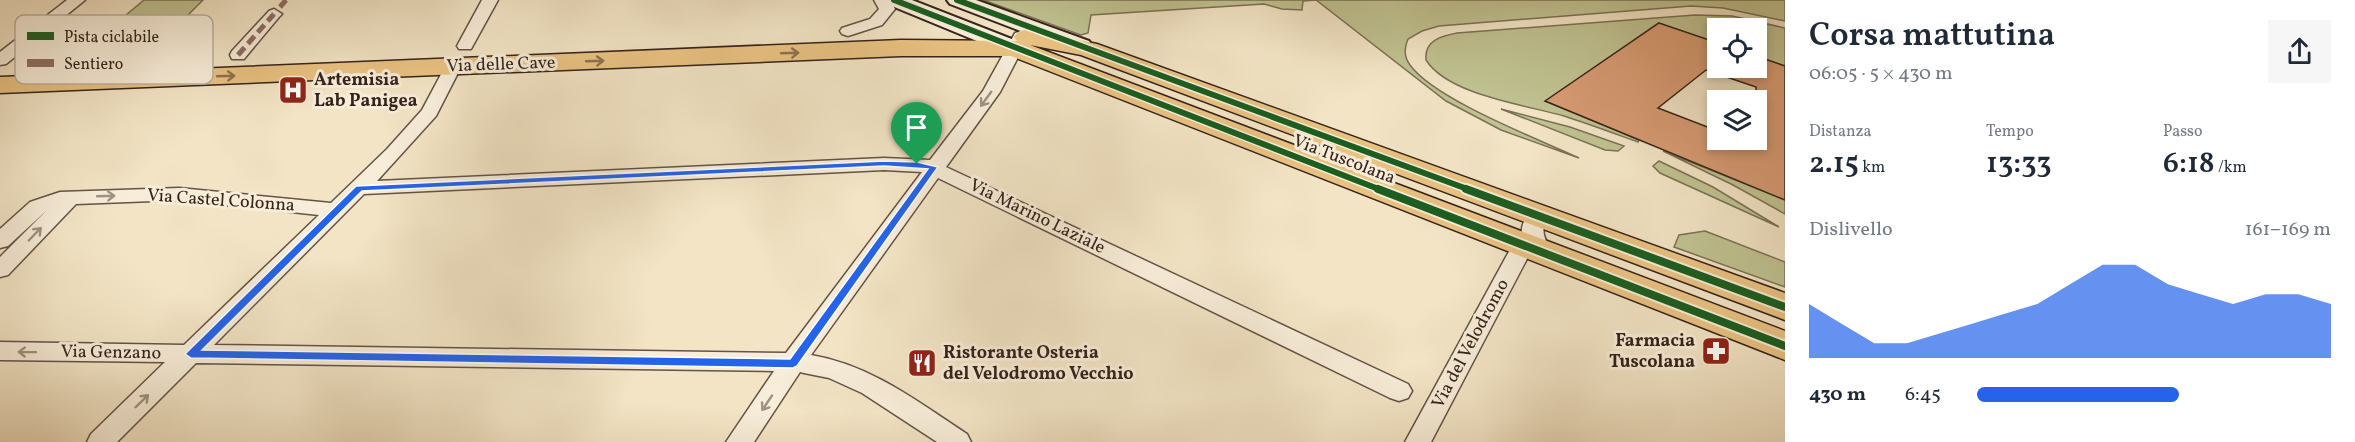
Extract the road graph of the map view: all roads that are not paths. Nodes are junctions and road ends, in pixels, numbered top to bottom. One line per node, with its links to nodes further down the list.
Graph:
1 (77, 0): 7 (street)
2 (490, 0): 15 (street)
3 (882, 0): 9 (street)
4 (894, 0): 8 (main road)
5 (957, 0): 11 (main road, Via Tuscolana)
6 (280, 7): 13 (street)
7 (58, 15)
8 (972, 30): 9 (main road, Via delle Cave); 10 (main road, Via delle Cave)
9 (848, 31): 15 (main road, Via delle Cave)
10 (1018, 42): 11 (main road); 15 (main road, Via delle Cave, one-way to 10); 21 (street, one-way to 21); 27 (main road, Via Tuscolana)
11 (1088, 49): 25 (main road, Via Tuscolana)
12 (15, 50): 16 (street)
13 (238, 55): 14 (main road, Via delle Cave); 15 (main road, Via delle Cave)
14 (213, 56)
15 (459, 56): 18 (main road, Via delle Cave, one-way to 15); 22 (street)
16 (0, 62): 17 (main road, Via delle Cave)
17 (15, 62)
18 (213, 72)
19 (16, 84): 20 (main road, Via delle Cave, one-way to 19)
20 (0, 85)
21 (934, 167): 22 (street, Via Marino Laziale); 33 (street); 34 (street, Via Marino Laziale)
22 (359, 188): 24 (street)
23 (70, 198): 24 (street, Via Castel Colonna, one-way to 24); 26 (street, Via Castel Colonna); 28 (street, one-way to 23)
24 (336, 210): 32 (street)
25 (1539, 215): 27 (street); 29 (main road, Via Tuscolana)
26 (0, 241)
27 (1533, 250): 30 (main road, Via Tuscolana); 38 (street, Via del Velodromo)
28 (0, 270)
29 (1785, 307)
30 (1785, 346)
31 (0, 351): 32 (street, Via Genzano, one-way to 31)
32 (191, 354): 33 (street, Via Genzano); 35 (street, one-way to 32)
33 (793, 363): 36 (street, one-way to 36); 37 (street, Via Genzano)
34 (1399, 391)
35 (100, 442)
36 (739, 442)
37 (958, 442)
38 (1418, 442)

